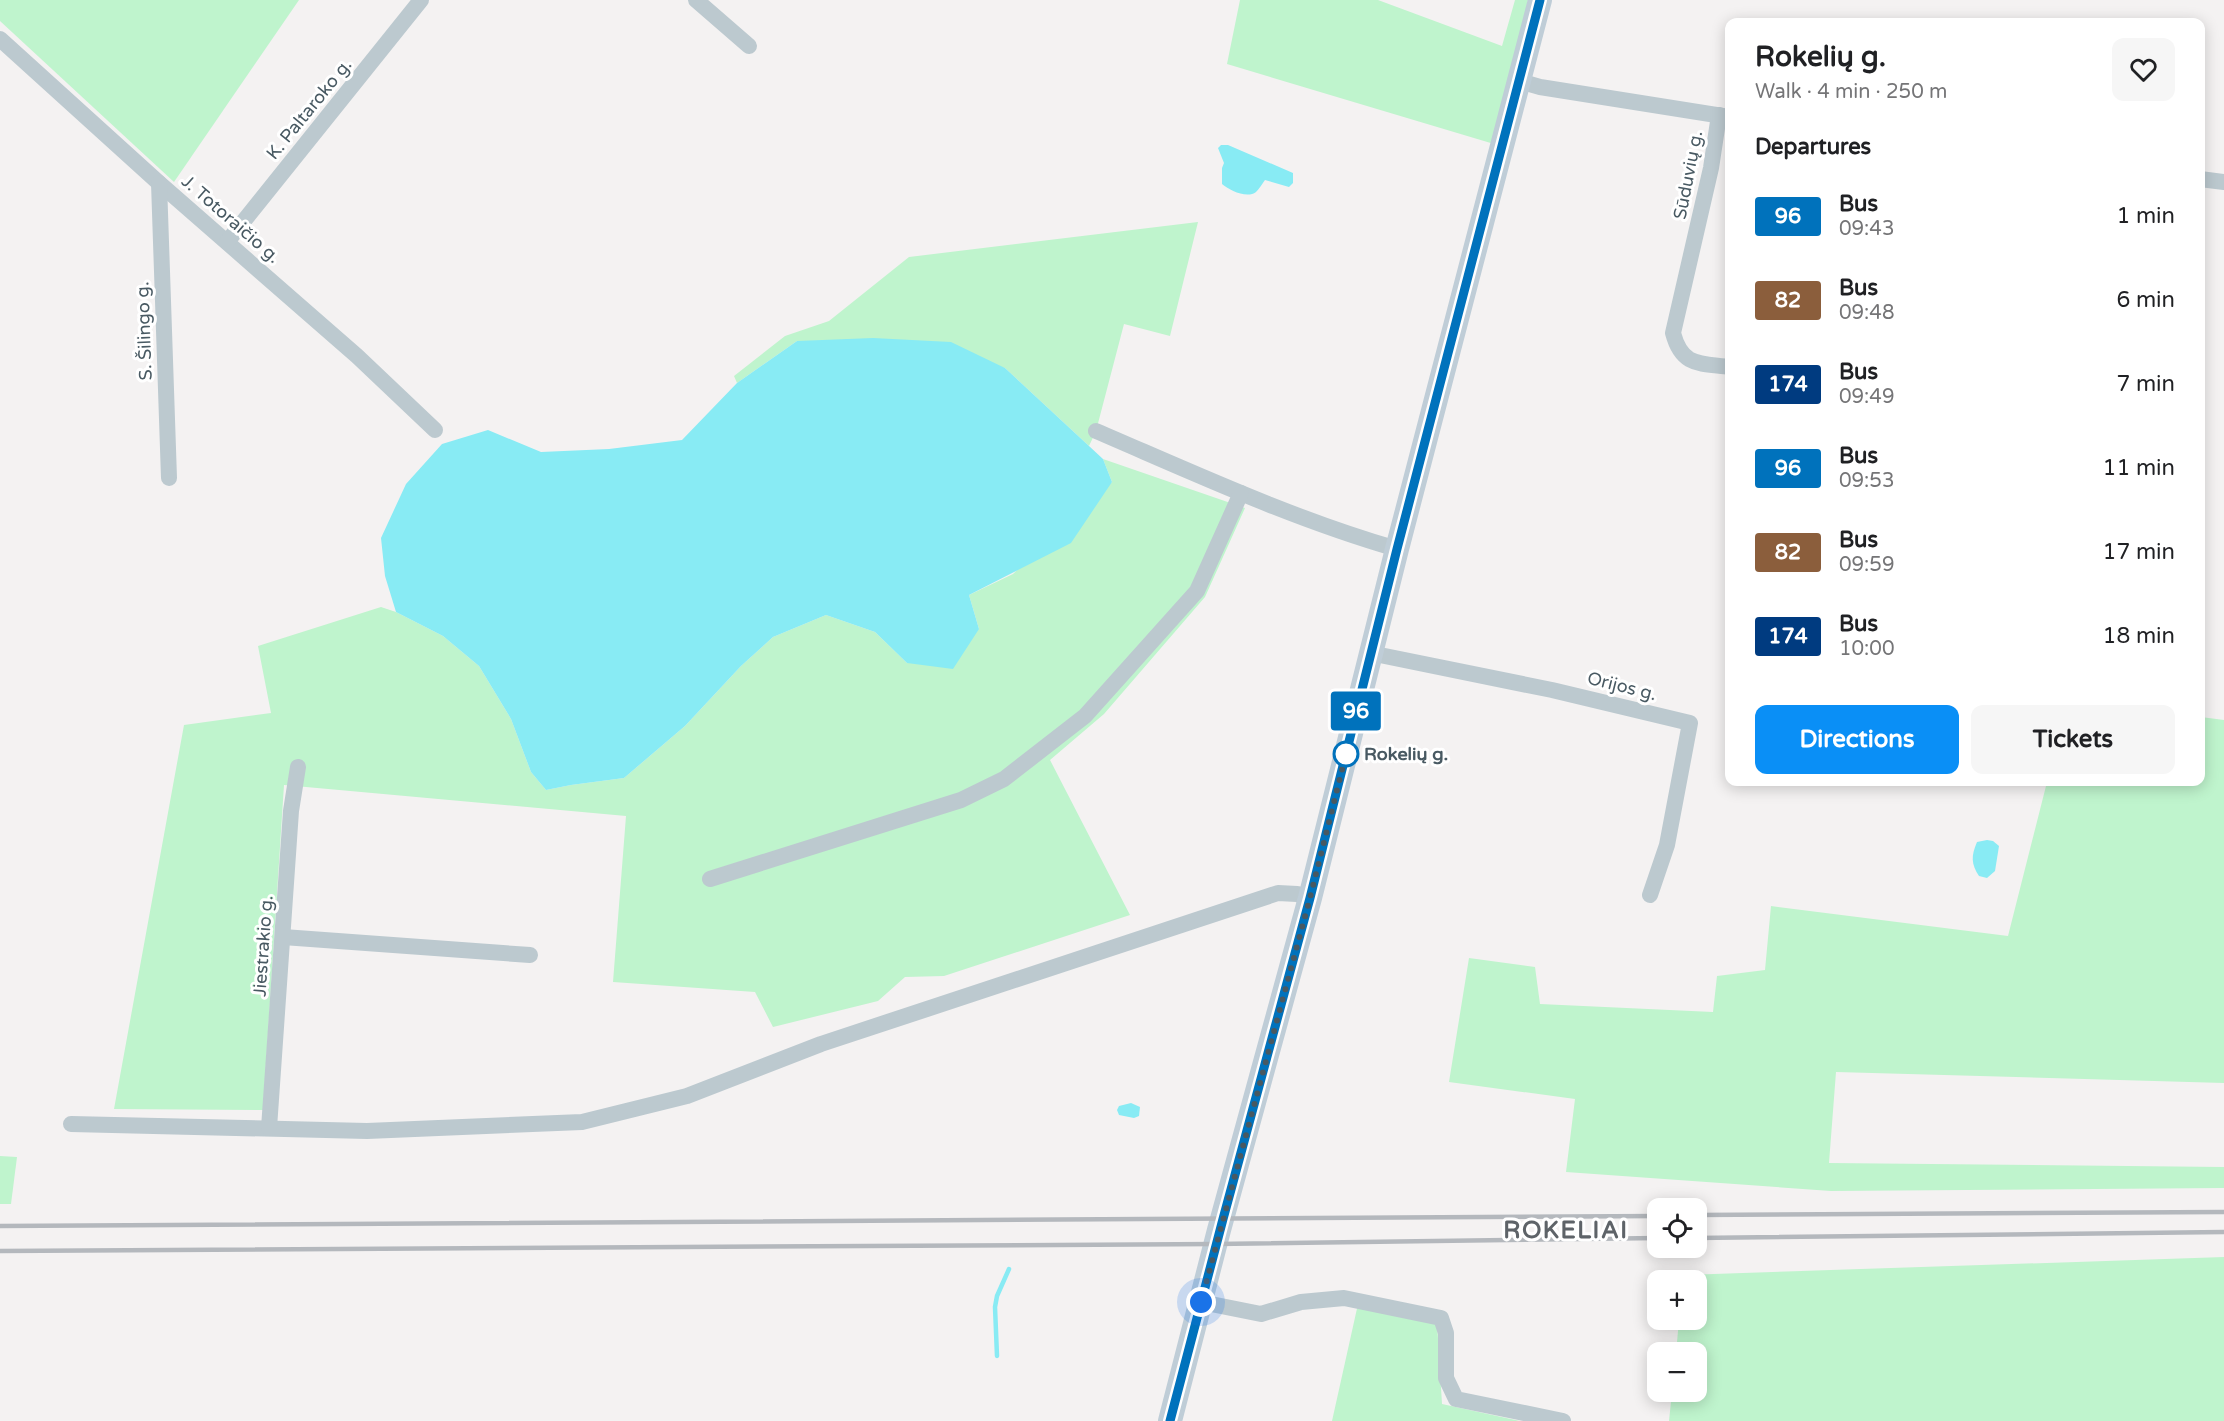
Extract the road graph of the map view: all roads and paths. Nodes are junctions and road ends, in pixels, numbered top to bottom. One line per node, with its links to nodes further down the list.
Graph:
1 (421, 0): 11 (street, K. Paltaroko g.)
2 (696, 0): 5 (street)
3 (1540, 0): 6 (main road)
4 (0, 39): 10 (street, J. Totoraičio g.)
5 (749, 46)
6 (1519, 81): 7 (street, Sūduvių g.); 17 (main road)
7 (1724, 116): 12 (street, Sūduvių g.)
8 (2205, 180): 9 (street)
9 (2224, 182)
10 (159, 183): 11 (street, J. Totoraičio g.); 15 (street, S. Šilingo g.)
11 (227, 242): 13 (street, J. Totoraičio g.)
12 (1725, 366)
13 (435, 430)
14 (1096, 431): 16 (street)
15 (169, 478)
16 (1241, 493): 17 (street); 20 (street)
17 (1397, 549): 18 (main road)
18 (1370, 653): 21 (street, Orijos g.); 22 (main road)
19 (298, 767): 23 (street, Jiestrakio g.)
20 (710, 879)
21 (1650, 895)
22 (1310, 898): 26 (street); 27 (main road)
23 (284, 937): 24 (street); 26 (street, Jiestrakio g.)
24 (530, 955)
25 (71, 1124): 26 (street)
26 (269, 1128)
27 (1201, 1302): 28 (main road); 29 (street)
28 (1170, 1421)
29 (1563, 1421)

